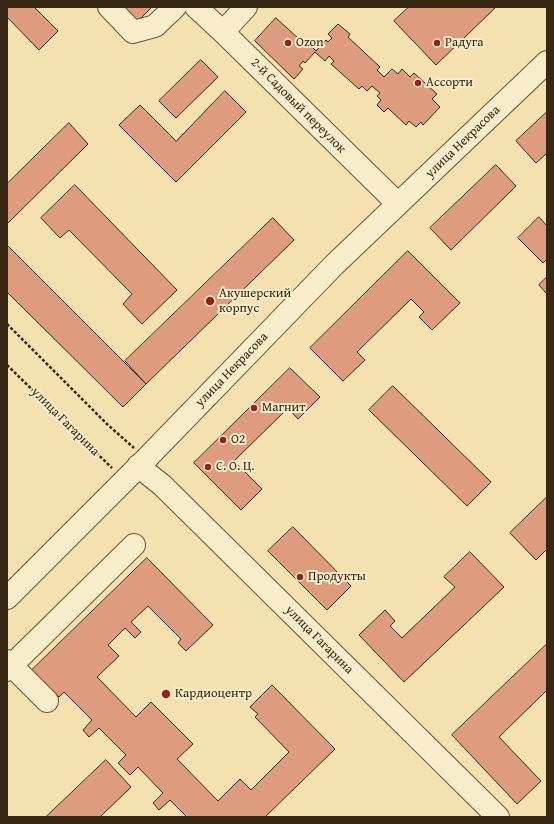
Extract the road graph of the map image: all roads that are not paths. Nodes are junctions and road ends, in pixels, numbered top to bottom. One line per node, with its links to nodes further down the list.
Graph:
1 (109, 7): 2 (street)
2 (175, 7)
3 (196, 7): 5 (street, 2-й Садовый переулок)
4 (246, 7): 5 (street)
5 (223, 32): 7 (street, 2-й Садовый переулок)
6 (547, 62): 7 (street, улица Некрасова)
7 (398, 204): 8 (street, улица Некрасова)
8 (136, 468): 10 (street, улица Некрасова); 13 (street, улица Гагарина)
9 (134, 545): 11 (street)
10 (7, 598)
11 (8, 665): 12 (street)
12 (47, 701)
13 (496, 816)

